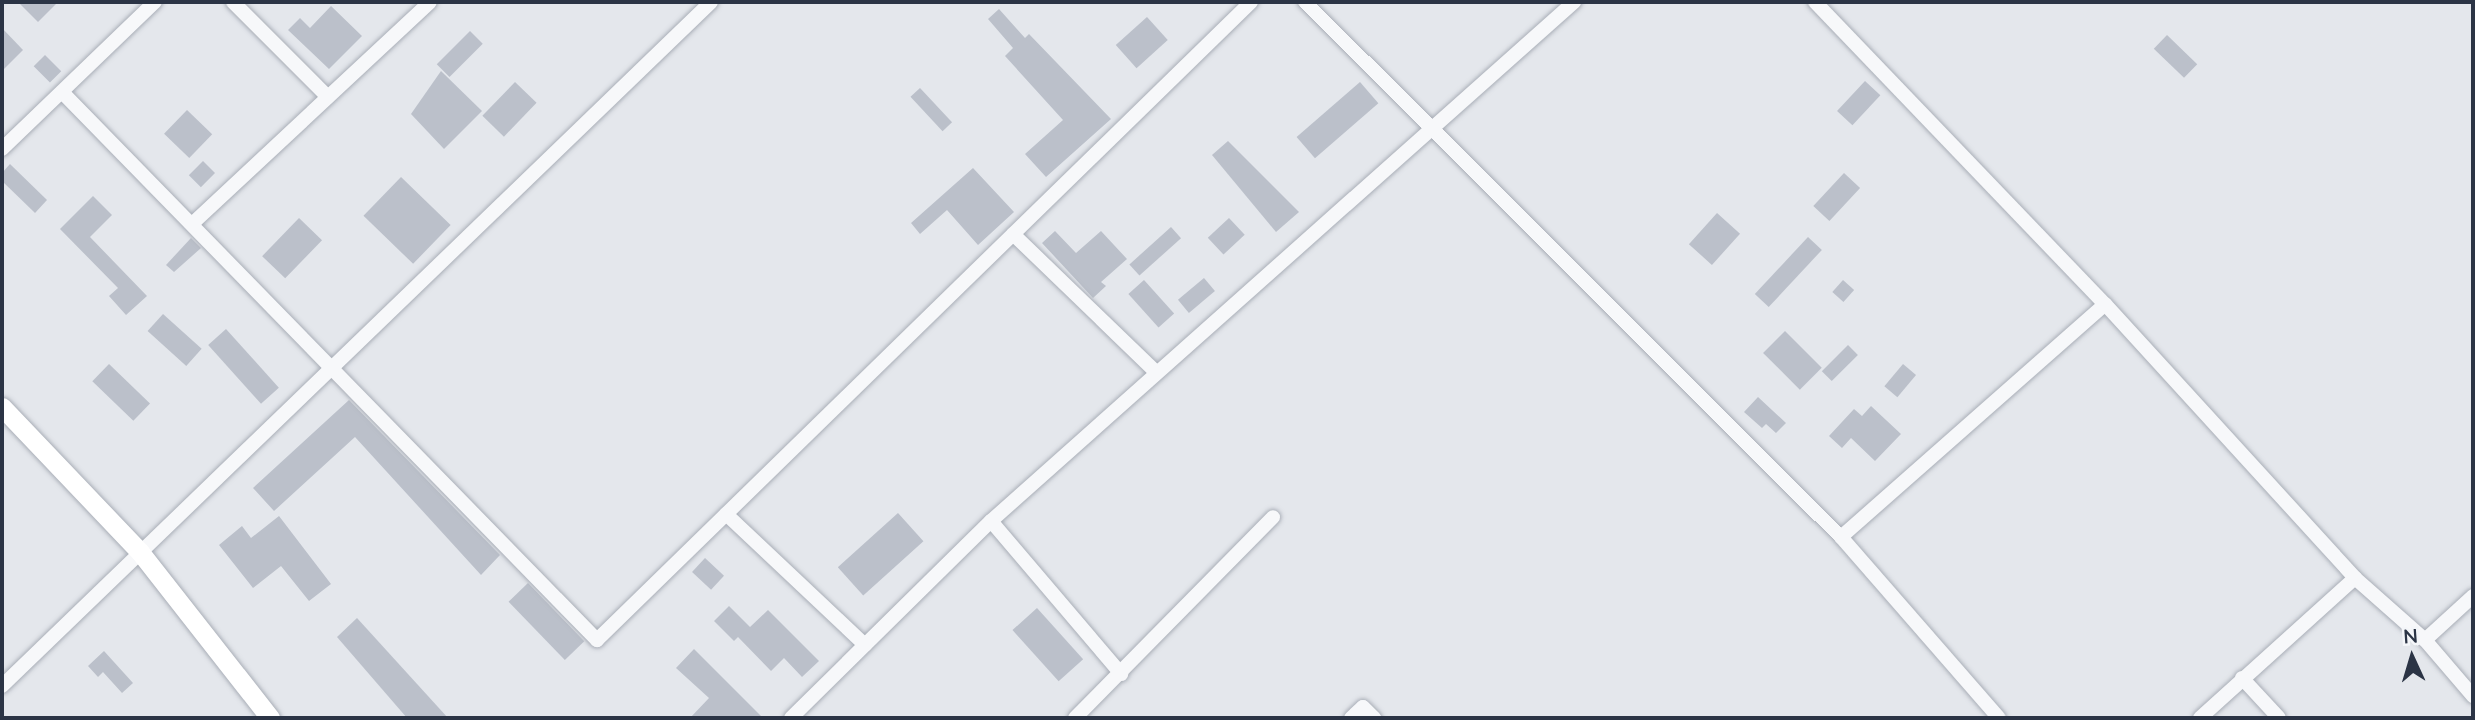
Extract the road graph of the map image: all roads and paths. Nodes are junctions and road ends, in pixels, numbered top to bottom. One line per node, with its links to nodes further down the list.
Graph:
1 (155, 2): 9 (street)
2 (233, 2): 10 (street)
3 (430, 2): 10 (street)
4 (711, 2): 16 (street)
5 (1251, 2): 14 (street)
6 (1305, 2): 11 (street)
7 (1574, 2): 11 (street)
8 (1815, 2): 15 (street)
9 (62, 92): 12 (street); 13 (street)
10 (328, 97): 13 (street)
11 (1431, 125): 17 (street); 22 (street)
12 (2, 149)
13 (192, 224): 16 (street)
14 (1013, 234): 17 (street); 19 (street)
15 (2105, 304): 22 (street); 24 (street)
16 (332, 365): 19 (street); 23 (street)
17 (1155, 372): 21 (street)
18 (2, 407): 23 (main road)
19 (726, 514): 27 (street)
20 (1273, 517): 28 (street)
21 (991, 520): 27 (street); 28 (street)
22 (1841, 537): 37 (street)
23 (140, 552): 30 (street); 32 (main road)
24 (2356, 578): 26 (street); 29 (street)
25 (2473, 596): 26 (street)
26 (2425, 640): 31 (street)
27 (865, 645): 33 (street)
28 (1121, 674): 34 (street)
29 (2242, 678): 38 (street); 39 (street)
30 (2, 686)
31 (2473, 696)
32 (270, 718)
33 (791, 718)
34 (1075, 718)
35 (1351, 718): 36 (street)
36 (1374, 718)
37 (1999, 718)
38 (2200, 718)
39 (2279, 718)

